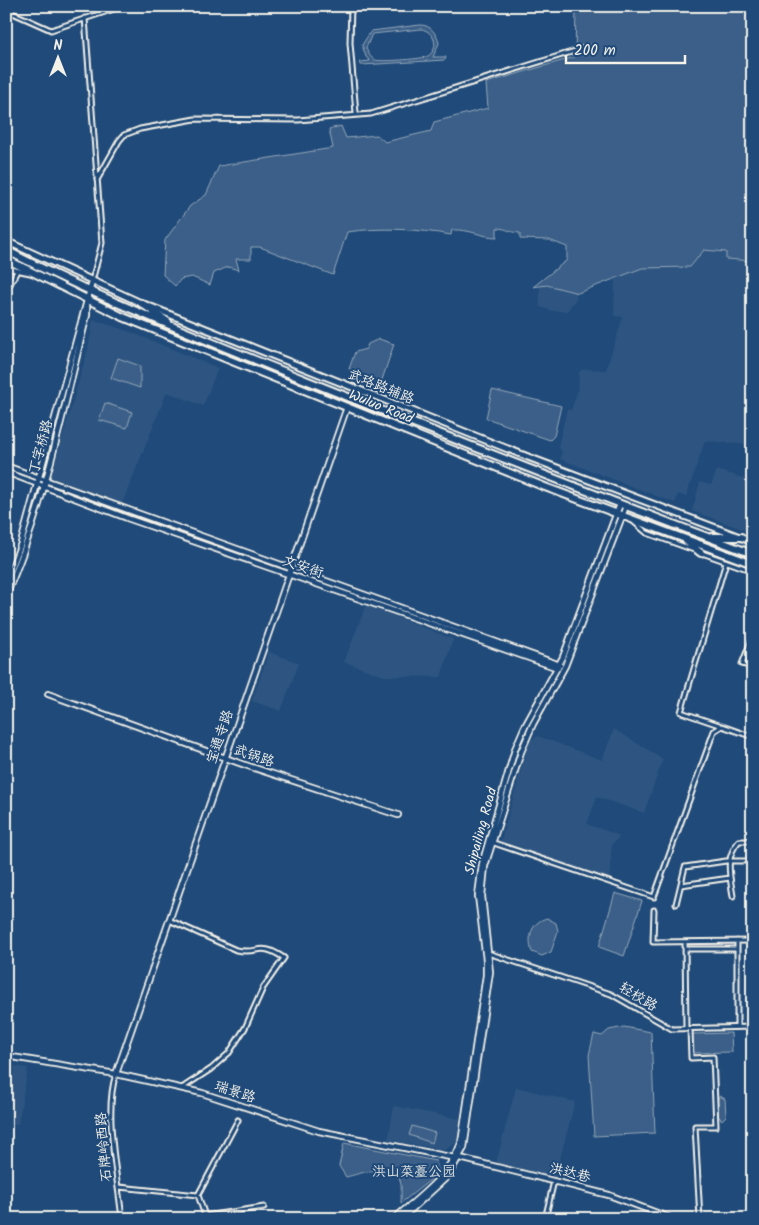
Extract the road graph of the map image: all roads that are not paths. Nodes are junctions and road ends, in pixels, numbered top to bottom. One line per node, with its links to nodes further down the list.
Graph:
1 (123, 6): 4 (street)
2 (351, 6): 6 (street)
3 (6, 10): 4 (street)
4 (85, 18): 7 (street)
5 (588, 47): 6 (street)
6 (356, 113): 7 (street)
7 (97, 180): 16 (street)
8 (6, 241): 16 (main road, 武珞路辅路)
9 (6, 245): 11 (highway)
10 (6, 250): 11 (highway, Wuluo Road)
11 (15, 254): 17 (highway, Wuluo Road)
12 (6, 259): 15 (highway, Wuluo Road)
13 (6, 268): 14 (street)
14 (17, 270): 15 (street); 18 (street)
15 (40, 276): 19 (highway, Wuluo Road)
16 (92, 282): 17 (main road, 丁字桥路); 20 (main road, 武珞路辅路)
17 (90, 291): 19 (main road, 丁字桥路); 21 (highway, Wuluo Road)
18 (6, 292)
19 (87, 301): 22 (highway, Wuluo Road); 25 (main road, 丁字桥路)
20 (141, 302): 21 (highway); 31 (main road, 武珞路辅路)
21 (177, 329): 26 (highway, Wuluo Road)
22 (347, 407): 27 (highway, Wuluo Road); 37 (main road, 宝通寺路)
23 (6, 466): 25 (main road)
24 (6, 472): 25 (main road)
25 (40, 482): 37 (main road, 文安街); 39 (main road, 丁字桥路); 40 (main road, 丁字桥路)
26 (623, 505): 27 (main road, Shipailing Road); 30 (highway, Wuluo Road)
27 (619, 515): 28 (highway, Wuluo Road); 42 (main road, Shipailing Road)
28 (632, 520): 29 (highway, Wuluo Road); 33 (street)
29 (678, 536): 33 (highway); 36 (highway, Wuluo Road)
30 (706, 537): 31 (highway); 34 (highway, Wuluo Road)
31 (741, 537): 32 (main road, 武珞路辅路)
32 (753, 542)
33 (701, 553): 35 (street)
34 (753, 554)
35 (726, 562): 38 (street); 45 (street)
36 (753, 564)
37 (290, 572): 42 (main road, 文安街); 47 (main road, 宝通寺路)
38 (753, 572)
39 (6, 583)
40 (6, 595)
41 (753, 636): 43 (street)
42 (561, 667): 50 (main road, Shipailing Road)
43 (753, 667)
44 (48, 694): 47 (main road, 武锅路)
45 (722, 726): 46 (street); 50 (street)
46 (753, 737)
47 (225, 758): 48 (main road, 武锅路); 58 (main road, 宝通寺路)
48 (398, 814)
49 (753, 841): 51 (street)
50 (490, 842): 64 (main road, Shipailing Road)
51 (728, 862): 52 (street); 53 (street); 54 (street)
52 (753, 862)
53 (730, 878): 54 (street); 55 (street)
54 (681, 885): 56 (street)
55 (733, 896)
56 (676, 904)
57 (654, 910): 61 (street)
58 (169, 920): 69 (main road, 宝通寺路); 70 (street)
59 (737, 941): 60 (street); 61 (street); 63 (street)
60 (753, 941)
61 (686, 942): 62 (street)
62 (685, 949): 63 (street); 67 (street)
63 (737, 949): 65 (street)
64 (488, 953): 67 (street, 轻校路); 72 (main road, Shipailing Road)
65 (738, 1027): 66 (street, 轻校路); 67 (street, 轻校路)
66 (753, 1027)
67 (688, 1029): 83 (street)
68 (6, 1056): 69 (main road, 瑞景路)
69 (116, 1074): 70 (main road, 瑞景路); 74 (street, 石牌岭西路)
70 (181, 1089): 72 (main road, 瑞景路)
71 (238, 1120): 75 (street)
72 (457, 1158): 73 (main road, 洪达巷); 79 (main road, Shipailing Road); 80 (main road, Shipailing Road)
73 (554, 1181): 77 (main road, 洪达巷); 81 (street)
74 (119, 1187): 75 (street); 78 (street, 石牌岭西路)
75 (198, 1195): 76 (street)
76 (264, 1207)
77 (663, 1216): 82 (main road, 洪达巷)
78 (122, 1219)
79 (394, 1219)
80 (400, 1219)
81 (545, 1219)
82 (673, 1219)
83 (700, 1219)

